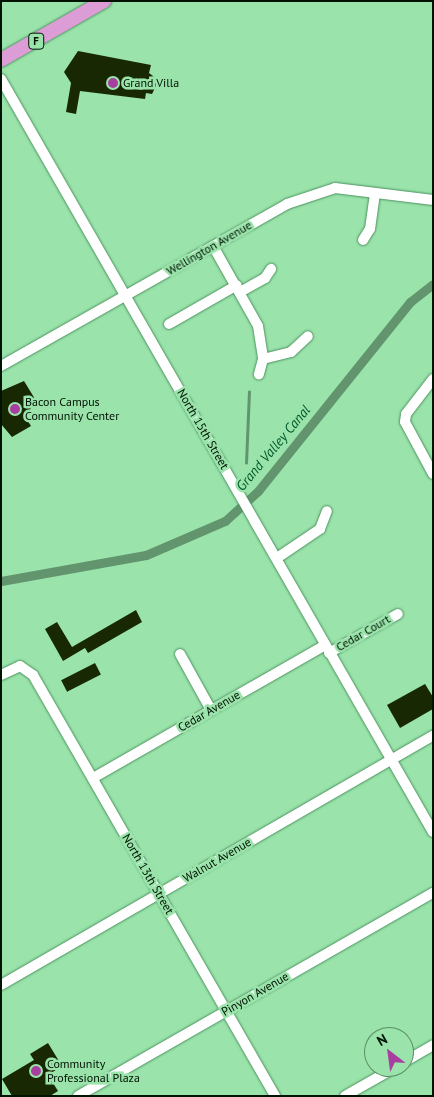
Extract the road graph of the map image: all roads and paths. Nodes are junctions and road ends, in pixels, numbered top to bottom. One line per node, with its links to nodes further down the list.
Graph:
1 (104, 1): 2 (main road, F)
2 (1, 60)
3 (1, 79): 10 (street, North 15th Street)
4 (375, 193): 5 (street, Wellington Avenue); 6 (street); 7 (street, Wellington Avenue)
5 (433, 200)
6 (363, 240)
7 (213, 246): 9 (street); 10 (street, Wellington Avenue)
8 (271, 269): 9 (street)
9 (239, 289): 11 (street); 13 (street)
10 (127, 295): 14 (street, Wellington Avenue); 19 (street, North 15th Street)
11 (169, 324)
12 (308, 336): 13 (street)
13 (263, 359): 15 (street)
14 (1, 366)
15 (259, 374)
16 (433, 379): 17 (street)
17 (433, 474)
18 (327, 511): 19 (street)
19 (277, 558): 21 (street, North 15th Street)
20 (398, 614): 21 (street, Cedar Court)
21 (327, 649): 24 (street, Cedar Avenue); 26 (street, North 15th Street)
22 (180, 654): 24 (street)
23 (1, 674): 27 (street, North 13th Street)
24 (211, 710): 27 (street, Cedar Avenue)
25 (433, 736): 26 (street, Walnut Avenue)
26 (391, 760): 28 (street, North 15th Street); 30 (street, Walnut Avenue)
27 (92, 778): 30 (street, North 13th Street)
28 (433, 832)
29 (433, 893): 32 (street, Pinyon Avenue)
30 (159, 894): 31 (street, Walnut Avenue); 32 (street, North 13th Street)
31 (1, 985)
32 (226, 1011): 36 (street, Pinyon Avenue); 37 (street, North 13th Street)
33 (433, 1045): 34 (street)
34 (414, 1056)
35 (378, 1077): 38 (street)
36 (78, 1096)
37 (275, 1096)
38 (345, 1096)

